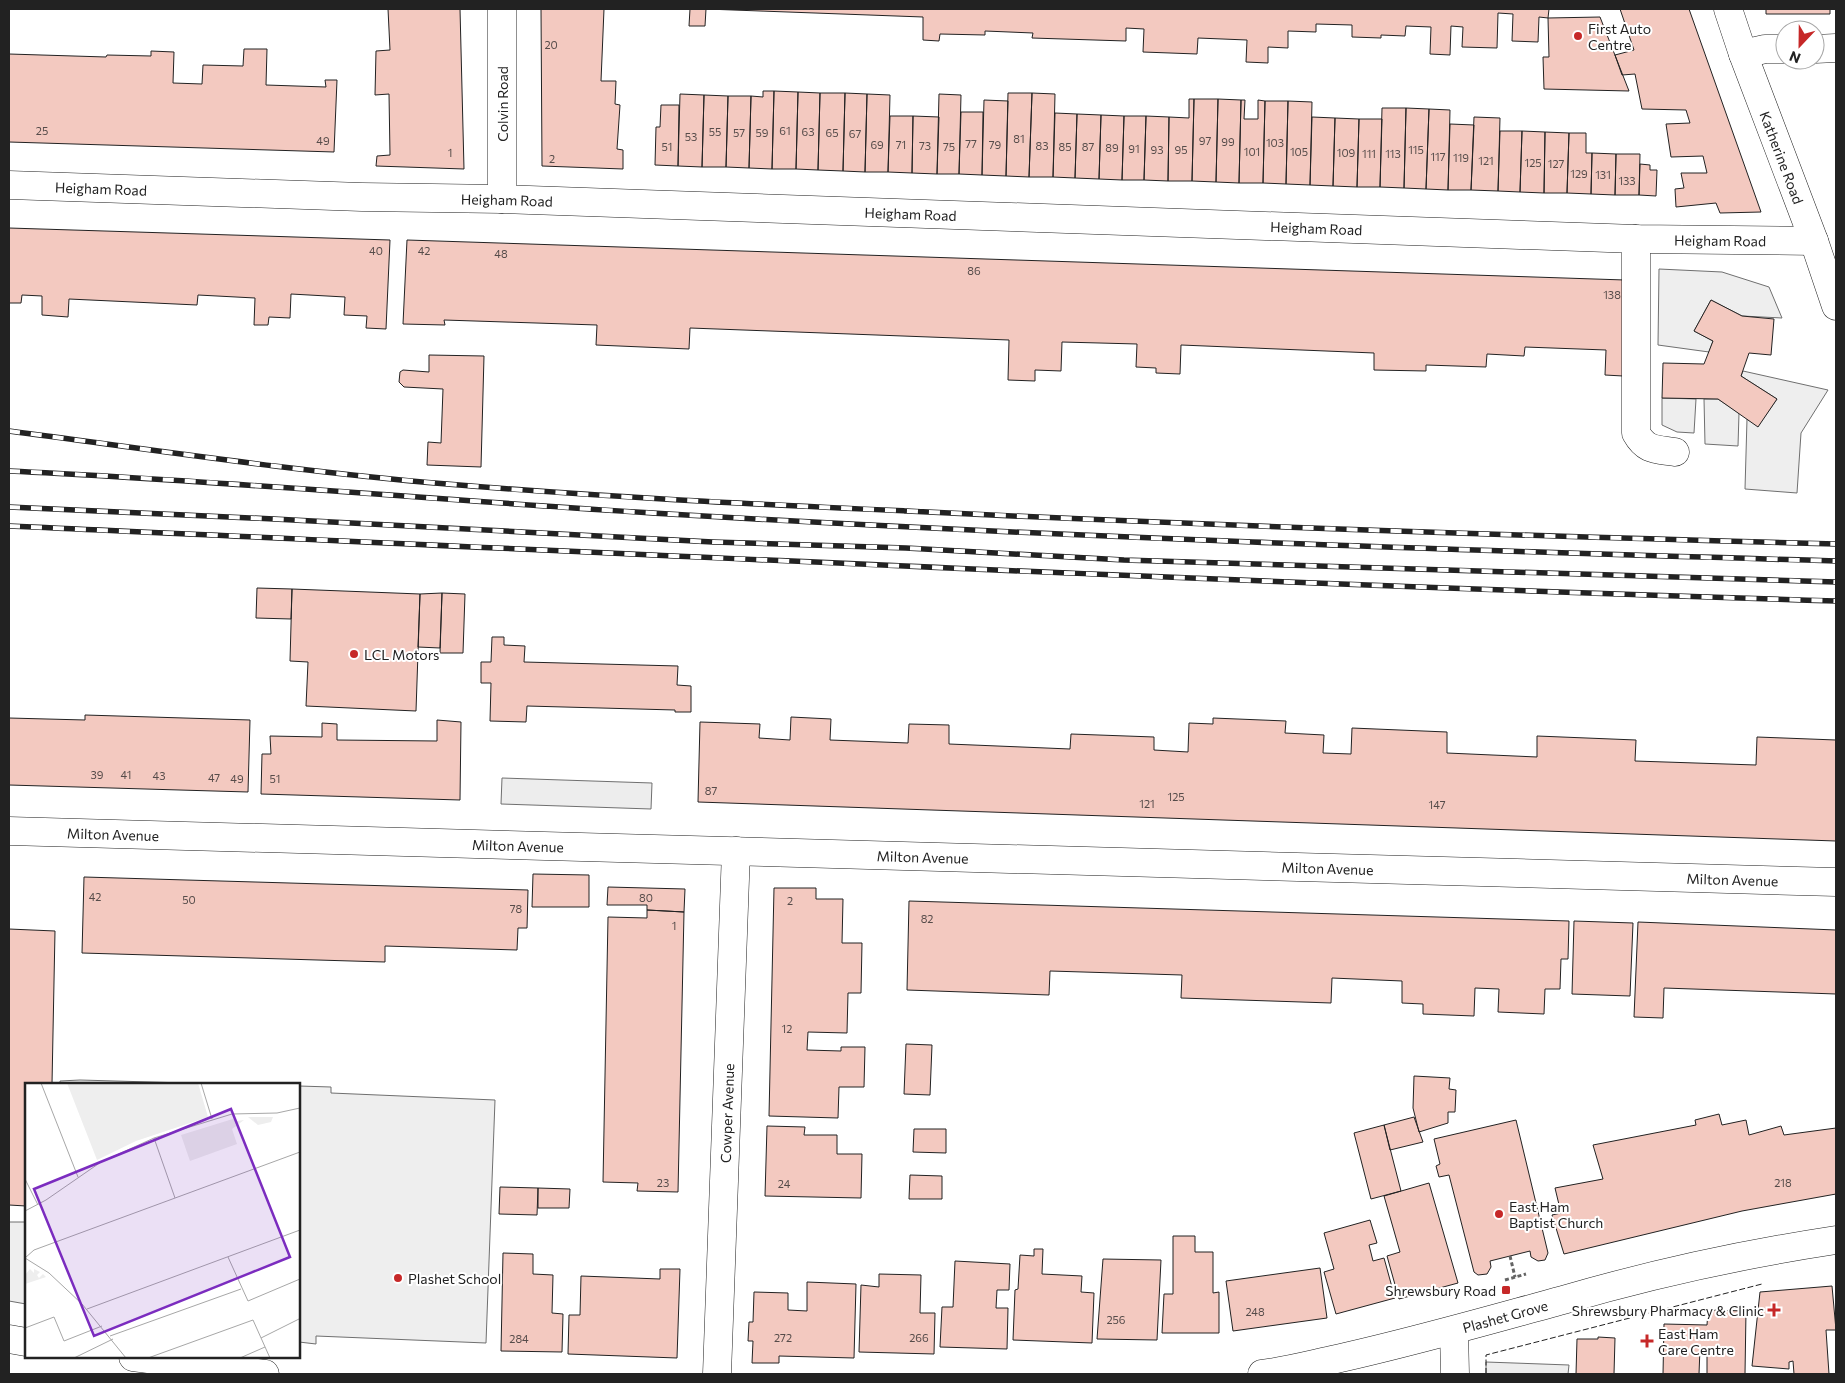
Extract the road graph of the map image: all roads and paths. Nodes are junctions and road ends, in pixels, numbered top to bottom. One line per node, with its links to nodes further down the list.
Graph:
1 (502, 9): 6 (street, Colvin Road)
2 (1728, 9): 4 (street, Katherine Road)
3 (1775, 49): 4 (street)
4 (1743, 54): 8 (street, Katherine Road)
5 (9, 185): 6 (street, Heigham Road)
6 (502, 199): 7 (street, Heigham Road)
7 (1636, 239): 8 (street, Heigham Road); 10 (street)
8 (1814, 241): 9 (street, Katherine Road)
9 (1836, 306)
10 (1675, 452)
11 (9, 831): 12 (street, Milton Avenue)
12 (736, 851): 13 (street, Milton Avenue); 25 (street, Cowper Avenue)
13 (1836, 882)
14 (1836, 1240): 19 (street, Plashet Grove)
15 (1510, 1256): 17 (path)
16 (1526, 1274): 17 (path)
17 (1515, 1277): 18 (path)
18 (1505, 1280)
19 (1454, 1332): 26 (street, Plashet Grove); 27 (street)
20 (9, 1339): 21 (street)
21 (25, 1342)
22 (137, 1358): 23 (street)
23 (183, 1369): 24 (street)
24 (265, 1374)
25 (717, 1374)
26 (1262, 1374)
27 (1455, 1374)

